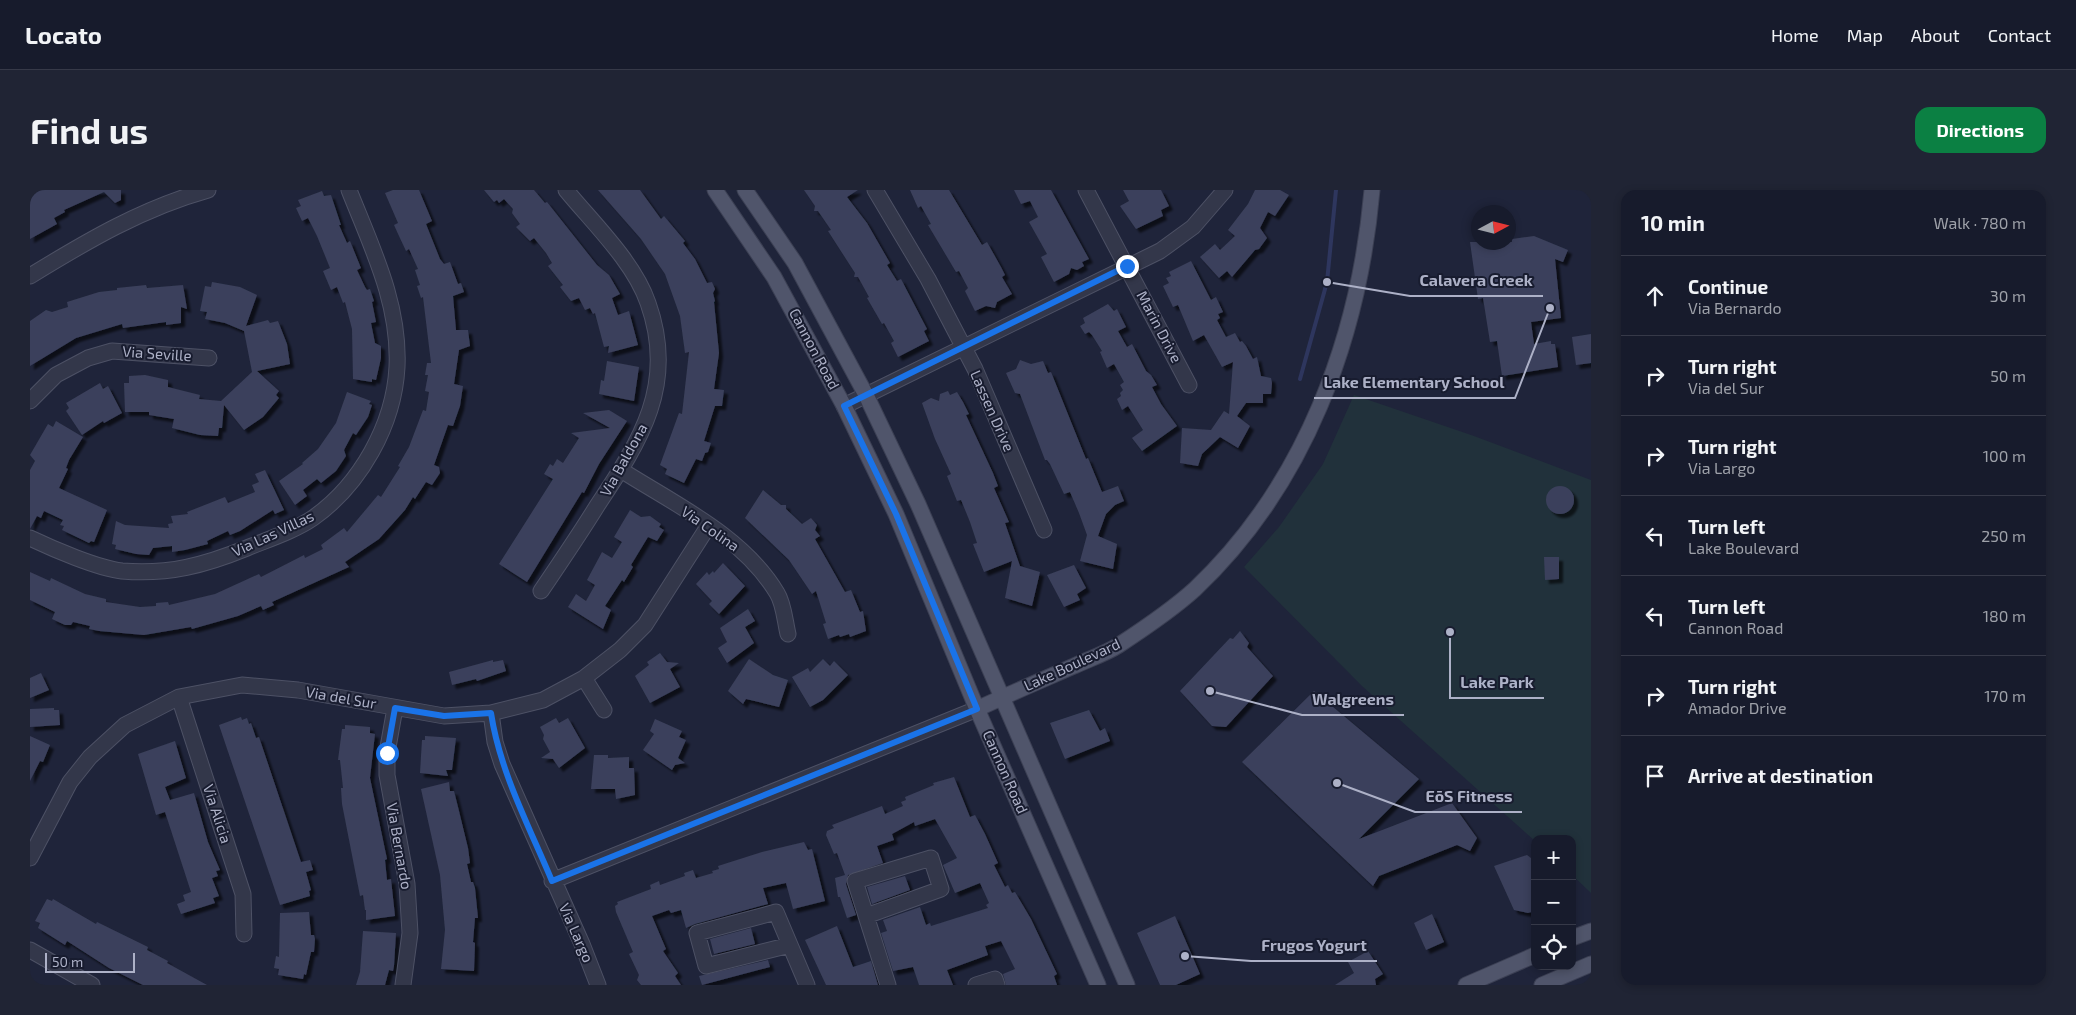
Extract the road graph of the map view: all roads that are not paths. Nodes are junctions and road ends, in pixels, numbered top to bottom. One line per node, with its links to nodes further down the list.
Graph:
1 (208, 190): 11 (street)
2 (349, 190): 21 (street, Via Las Villas)
3 (566, 190): 18 (street, Via Baldona)
4 (715, 190): 17 (main road, Cannon Road)
5 (745, 190): 15 (main road, Cannon Road)
6 (875, 190): 12 (street, Lassen Drive)
7 (1086, 190): 10 (street, Marin Drive)
8 (1225, 190): 10 (street)
9 (1372, 190): 26 (main road, Lake Boulevard)
10 (1127, 266): 12 (street); 14 (street, Marin Drive)
11 (30, 276)
12 (962, 346): 15 (street); 20 (street, Lassen Drive)
13 (209, 358): 16 (street, Via Seville)
14 (1189, 385)
15 (866, 395): 17 (street); 26 (main road, Cannon Road)
16 (30, 401)
17 (844, 406): 28 (main road, Cannon Road)
18 (622, 470): 19 (street, Via Colina); 22 (street, Via Baldona)
19 (709, 525): 23 (street, Via Colina); 24 (street, Via del Sur)
20 (1044, 530)
21 (30, 538)
22 (541, 591)
23 (788, 634)
24 (584, 678): 29 (street); 30 (street, Via del Sur)
25 (179, 697): 27 (street, Via del Sur); 31 (street, Via del Sur); 36 (street, Via Alicia)
26 (1001, 698): 28 (main road, Lake Boulevard); 34 (main road, Cannon Road)
27 (395, 708): 30 (street, Via del Sur); 44 (street, Via Bernardo)
28 (977, 709): 32 (street, Lake Boulevard); 38 (main road, Cannon Road)
29 (604, 710)
30 (491, 713): 32 (street, Via Largo)
31 (30, 858)
32 (552, 881): 45 (street, Via Largo)
33 (866, 916): 33 (street); 47 (street)
34 (1101, 928): 38 (main road); 51 (main road, Cannon Road)
35 (1591, 930): 37 (main road)
36 (244, 934)
37 (1576, 936)
38 (1078, 938): 50 (main road, Cannon Road)
39 (790, 945): 39 (street); 46 (street)
40 (30, 950): 43 (street)
41 (1531, 956): 52 (main road)
42 (1591, 964): 53 (main road)
43 (92, 985)
44 (402, 985)
45 (598, 985)
46 (806, 985)
47 (888, 985)
48 (976, 985): 49 (street)
49 (997, 985)
50 (1098, 985)
51 (1127, 985)
52 (1466, 985)
53 (1542, 985)

